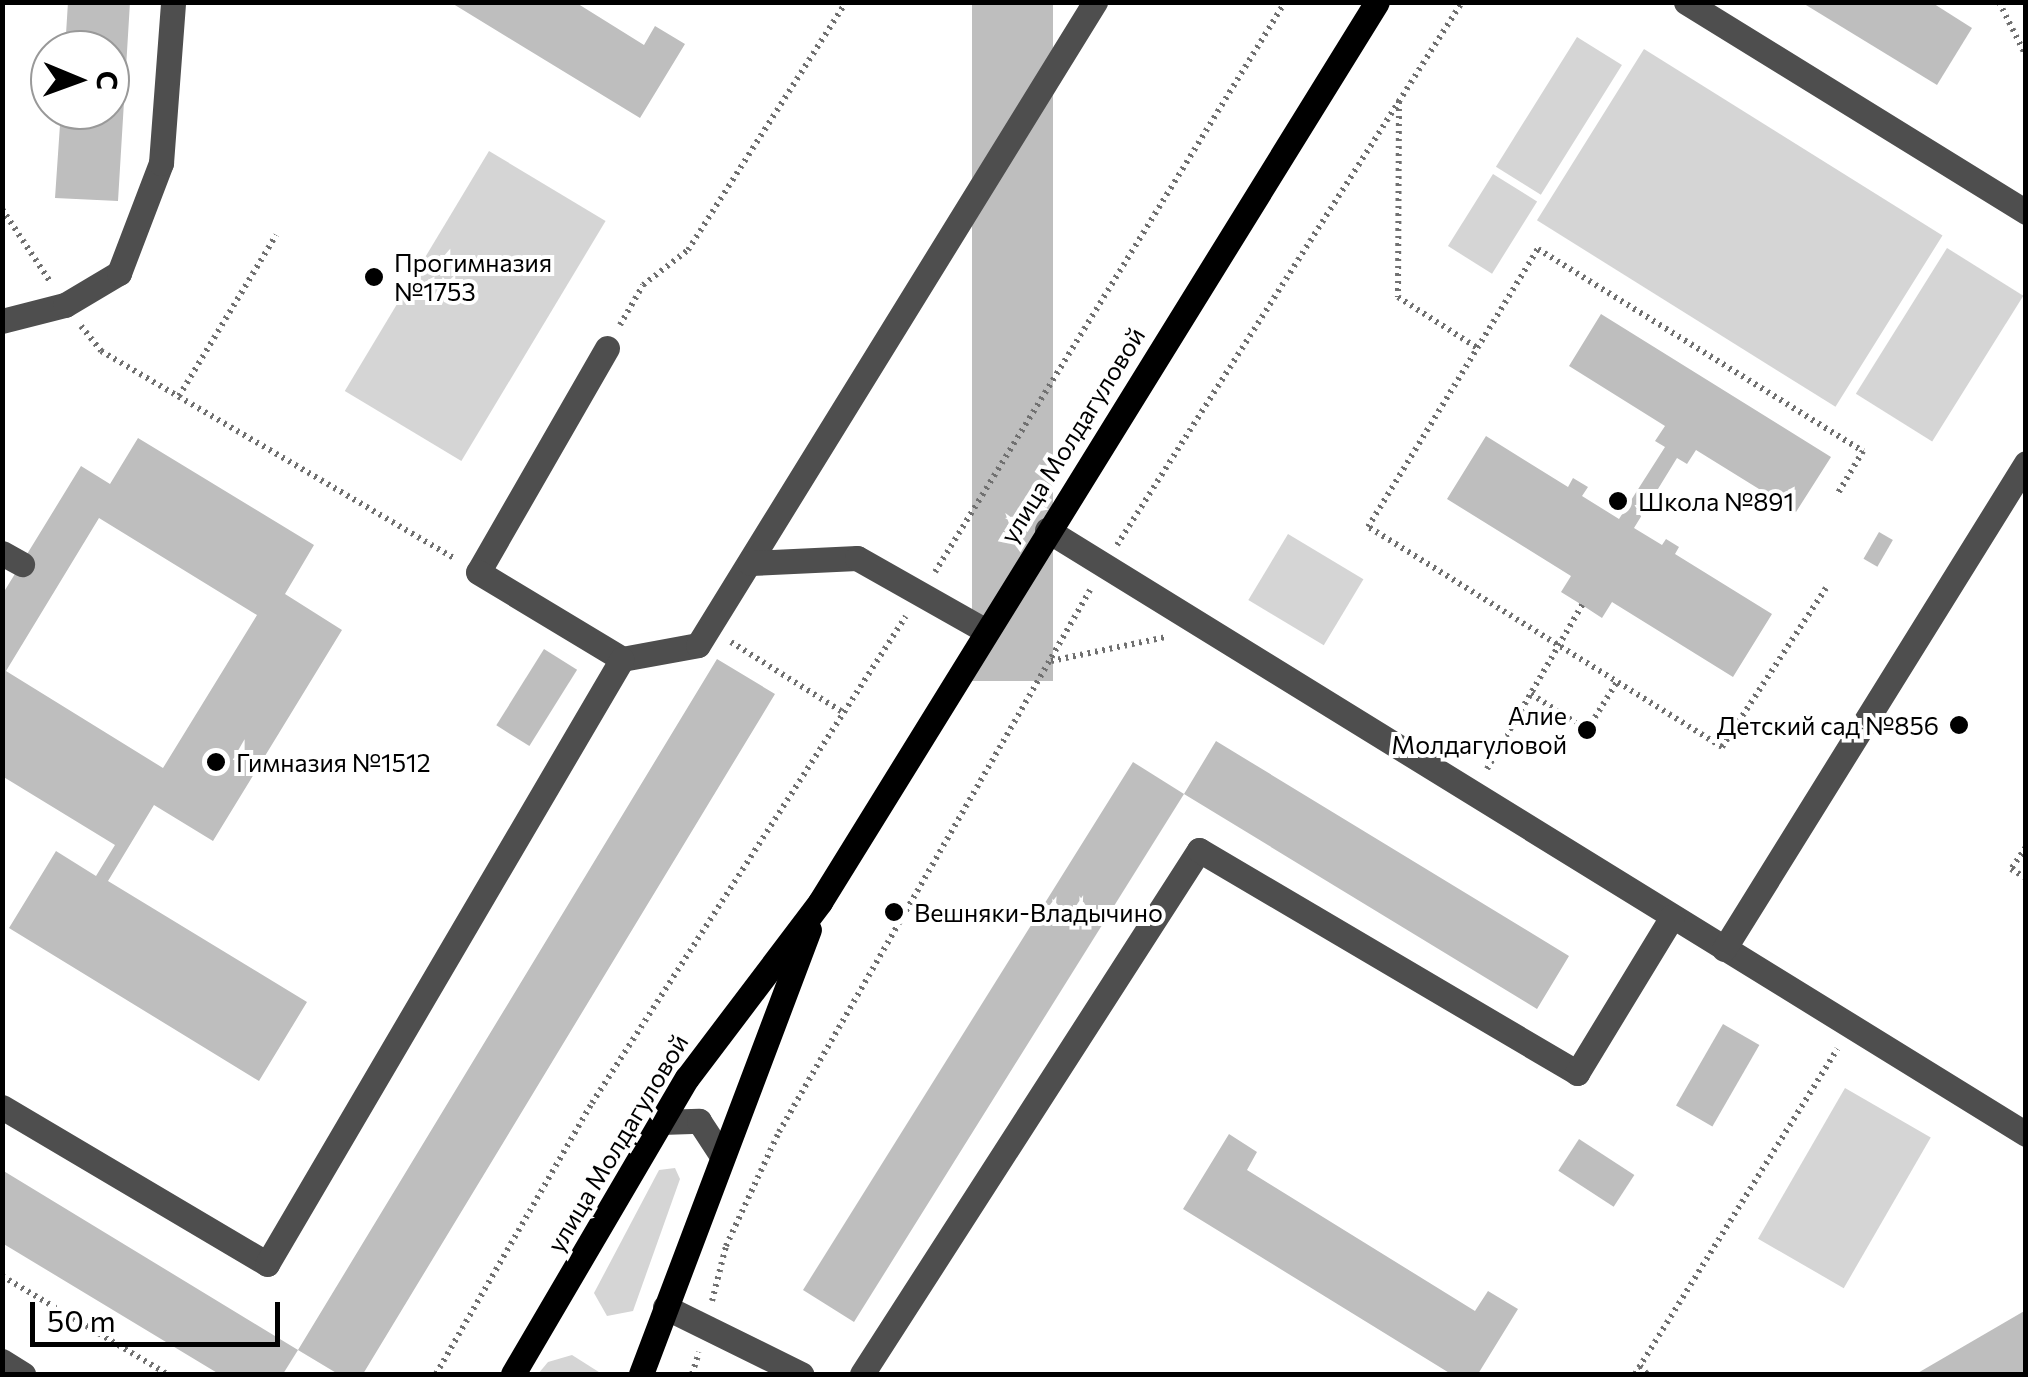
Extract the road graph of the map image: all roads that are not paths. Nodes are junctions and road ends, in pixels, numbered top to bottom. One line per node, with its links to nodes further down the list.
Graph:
1 (173, 2): 6 (street)
2 (1095, 2): 10 (street)
3 (1378, 2): 9 (main road, улица Молдагуловой)
4 (1686, 2): 5 (street)
5 (2026, 212)
6 (2, 320)
7 (608, 348): 12 (street)
8 (2026, 464): 15 (street)
9 (1047, 530): 11 (main road, улица Молдагуловой); 14 (street)
10 (750, 563): 11 (street); 12 (street)
11 (986, 631): 13 (main road, улица Молдагуловой)
12 (622, 659): 16 (street)
13 (820, 902): 17 (main road, улица Молдагуловой); 19 (main road, улица Молдагуловой)
14 (1672, 917): 15 (street); 24 (street)
15 (1724, 949): 18 (street)
16 (2, 1107)
17 (661, 1122): 19 (street); 21 (main road, улица Молдагуловой)
18 (2026, 1134)
19 (722, 1156): 20 (main road, улица Молдагуловой)
20 (666, 1306): 22 (main road, улица Молдагуловой); 23 (street)
21 (513, 1374)
22 (641, 1374)
23 (802, 1374)
24 (862, 1374)

